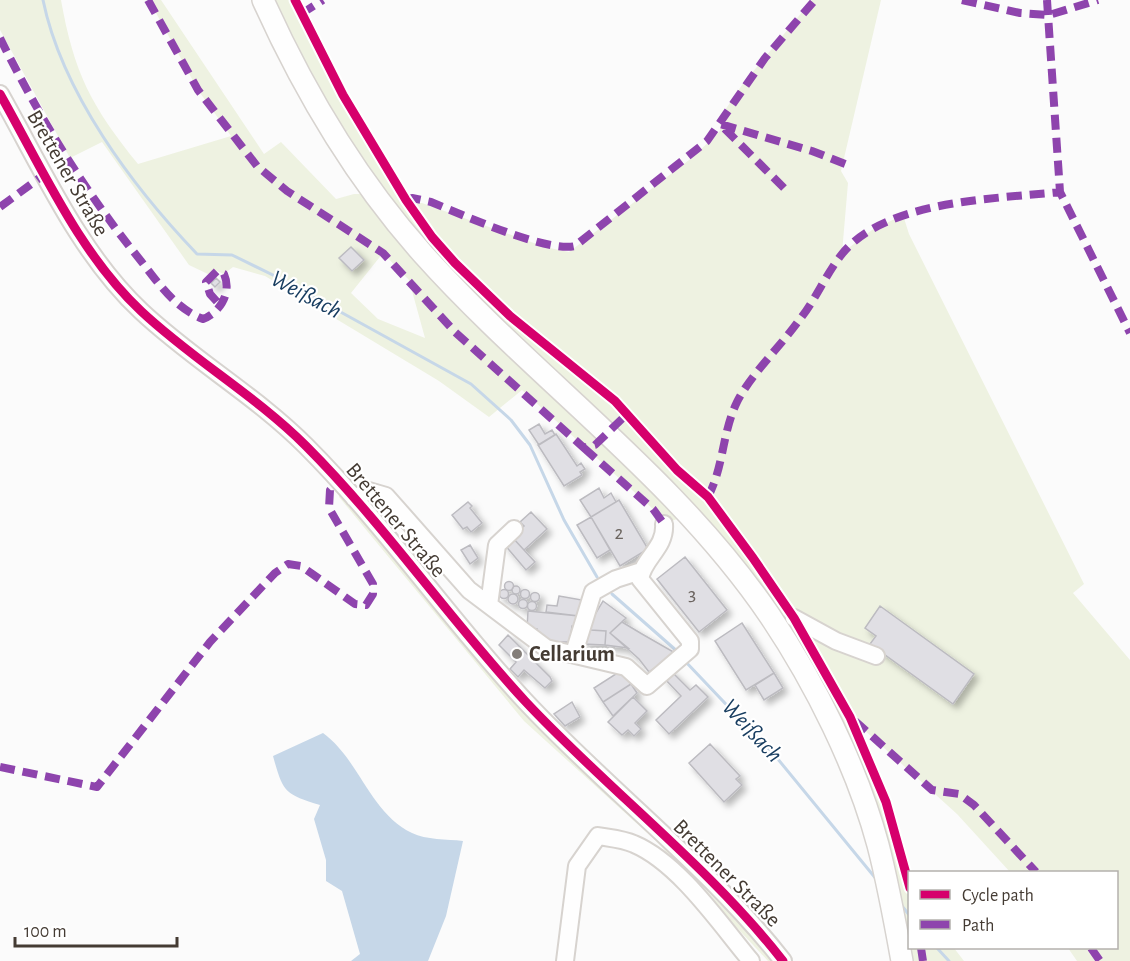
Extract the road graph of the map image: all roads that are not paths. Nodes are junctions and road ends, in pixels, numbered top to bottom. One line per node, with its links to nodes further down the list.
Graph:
1 (263, 0): 14 (main road)
2 (0, 94): 3 (street, Brettener Straße)
3 (354, 498): 7 (street); 13 (street, Brettener Straße)
4 (664, 524): 6 (street)
5 (514, 530): 7 (street)
6 (641, 571): 9 (street); 9 (street)
7 (489, 605): 9 (street)
8 (794, 618): 10 (street)
9 (574, 653)
10 (876, 656)
11 (565, 961): 12 (street)
12 (751, 961)
13 (783, 961)
14 (902, 961)

